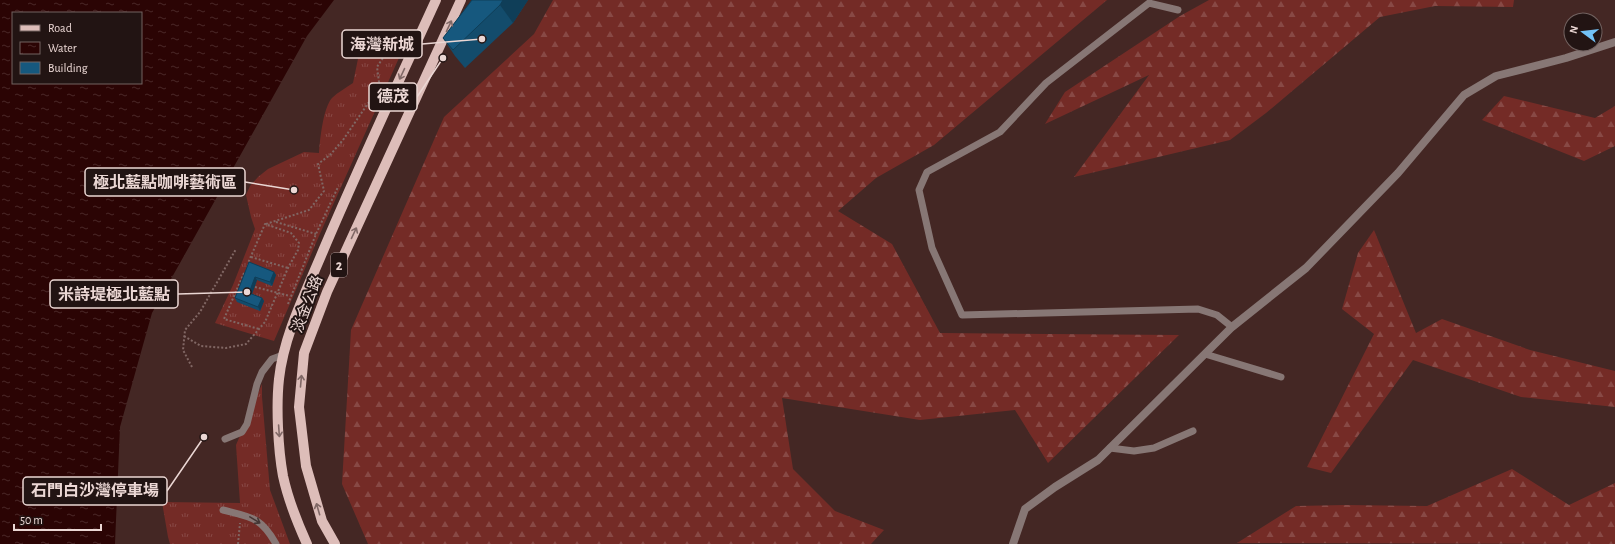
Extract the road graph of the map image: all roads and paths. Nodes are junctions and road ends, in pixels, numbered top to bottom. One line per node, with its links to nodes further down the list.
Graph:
1 (436, 0): 21 (main road, 淡金公路 / 2, one-way to 21)
2 (461, 0): 32 (main road, 淡金公路 / 2, one-way to 2)
3 (1178, 10): 17 (lane)
4 (409, 32): 6 (path)
5 (1615, 42): 17 (street)
6 (275, 221): 7 (path); 8 (path)
7 (265, 224): 10 (path); 12 (path)
8 (316, 234)
9 (236, 249): 19 (path)
10 (252, 256): 11 (path); 12 (path)
11 (248, 264)
12 (288, 268): 15 (path)
13 (245, 270): 18 (path)
14 (255, 287): 15 (path)
15 (277, 293): 16 (path); 18 (path)
16 (290, 296)
17 (1232, 327): 20 (street)
18 (259, 329): 19 (path)
19 (184, 336): 22 (path)
20 (1205, 354): 23 (lane); 26 (street)
21 (283, 355): 25 (lane); 31 (main road, 淡金公路 / 2, one-way to 31)
22 (192, 368)
23 (1281, 377)
24 (1193, 432): 26 (lane)
25 (225, 439)
26 (1110, 448): 33 (street)
27 (223, 510): 28 (lane)
28 (240, 514): 29 (path); 30 (lane, one-way to 30)
29 (238, 544)
30 (276, 544)
31 (307, 544)
32 (335, 544)
33 (1013, 544)

